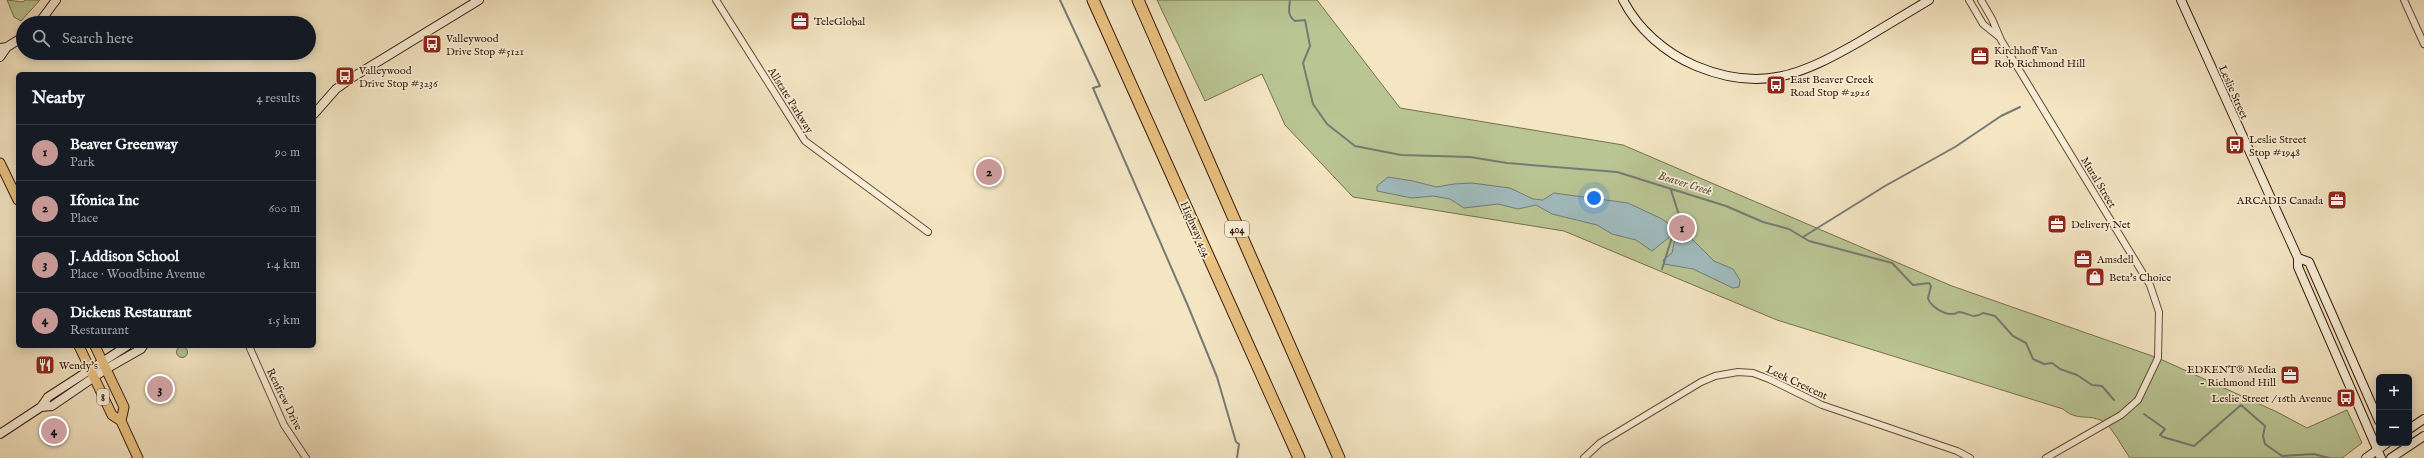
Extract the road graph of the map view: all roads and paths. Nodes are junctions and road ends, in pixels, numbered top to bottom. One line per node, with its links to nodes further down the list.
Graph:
1 (56, 0): 12 (main road)
2 (479, 0): 18 (main road)
3 (716, 0): 21 (street, Allstate Parkway)
4 (1093, 0): 42 (highway, Highway 404)
5 (1138, 0): 43 (highway, 404)
6 (1623, 0): 7 (main road)
7 (1929, 0)
8 (1969, 0): 13 (street, Mural Street)
9 (1981, 0): 13 (street, Mural Street)
10 (2181, 0): 22 (main road, Leslie Street)
11 (2404, 0): 15 (street)
12 (44, 16)
13 (1999, 37): 46 (street, Mural Street)
14 (16, 41): 16 (main road)
15 (2424, 44)
16 (4, 48): 17 (main road)
17 (0, 57)
18 (316, 112)
19 (0, 163): 20 (main road)
20 (16, 196)
21 (928, 232)
22 (2298, 258): 30 (main road, Leslie Street); 38 (main road, Leslie Street)
23 (80, 348): 29 (main road, 8)
24 (96, 348): 28 (main road, 8)
25 (125, 348): 28 (main road)
26 (142, 348): 28 (main road)
27 (250, 348): 41 (street, Renfrew Drive)
28 (104, 365): 29 (main road); 32 (main road, 8)
29 (92, 374): 32 (main road, 8); 34 (main road)
30 (2376, 414)
31 (2424, 419): 33 (main road)
32 (121, 421): 40 (main road, 8)
33 (2412, 427)
34 (0, 434)
35 (2424, 436): 39 (main road)
36 (2383, 446): 38 (main road)
37 (2389, 446): 39 (main road)
38 (2377, 450): 47 (main road); 48 (main road, Leslie Street)
39 (2393, 457)
40 (138, 458)
41 (306, 458)
42 (1299, 458)
43 (1339, 458)
44 (1584, 458): 45 (street, Leek Crescent)
45 (1970, 458)
46 (2046, 458)
47 (2366, 458)
48 (2381, 458)

